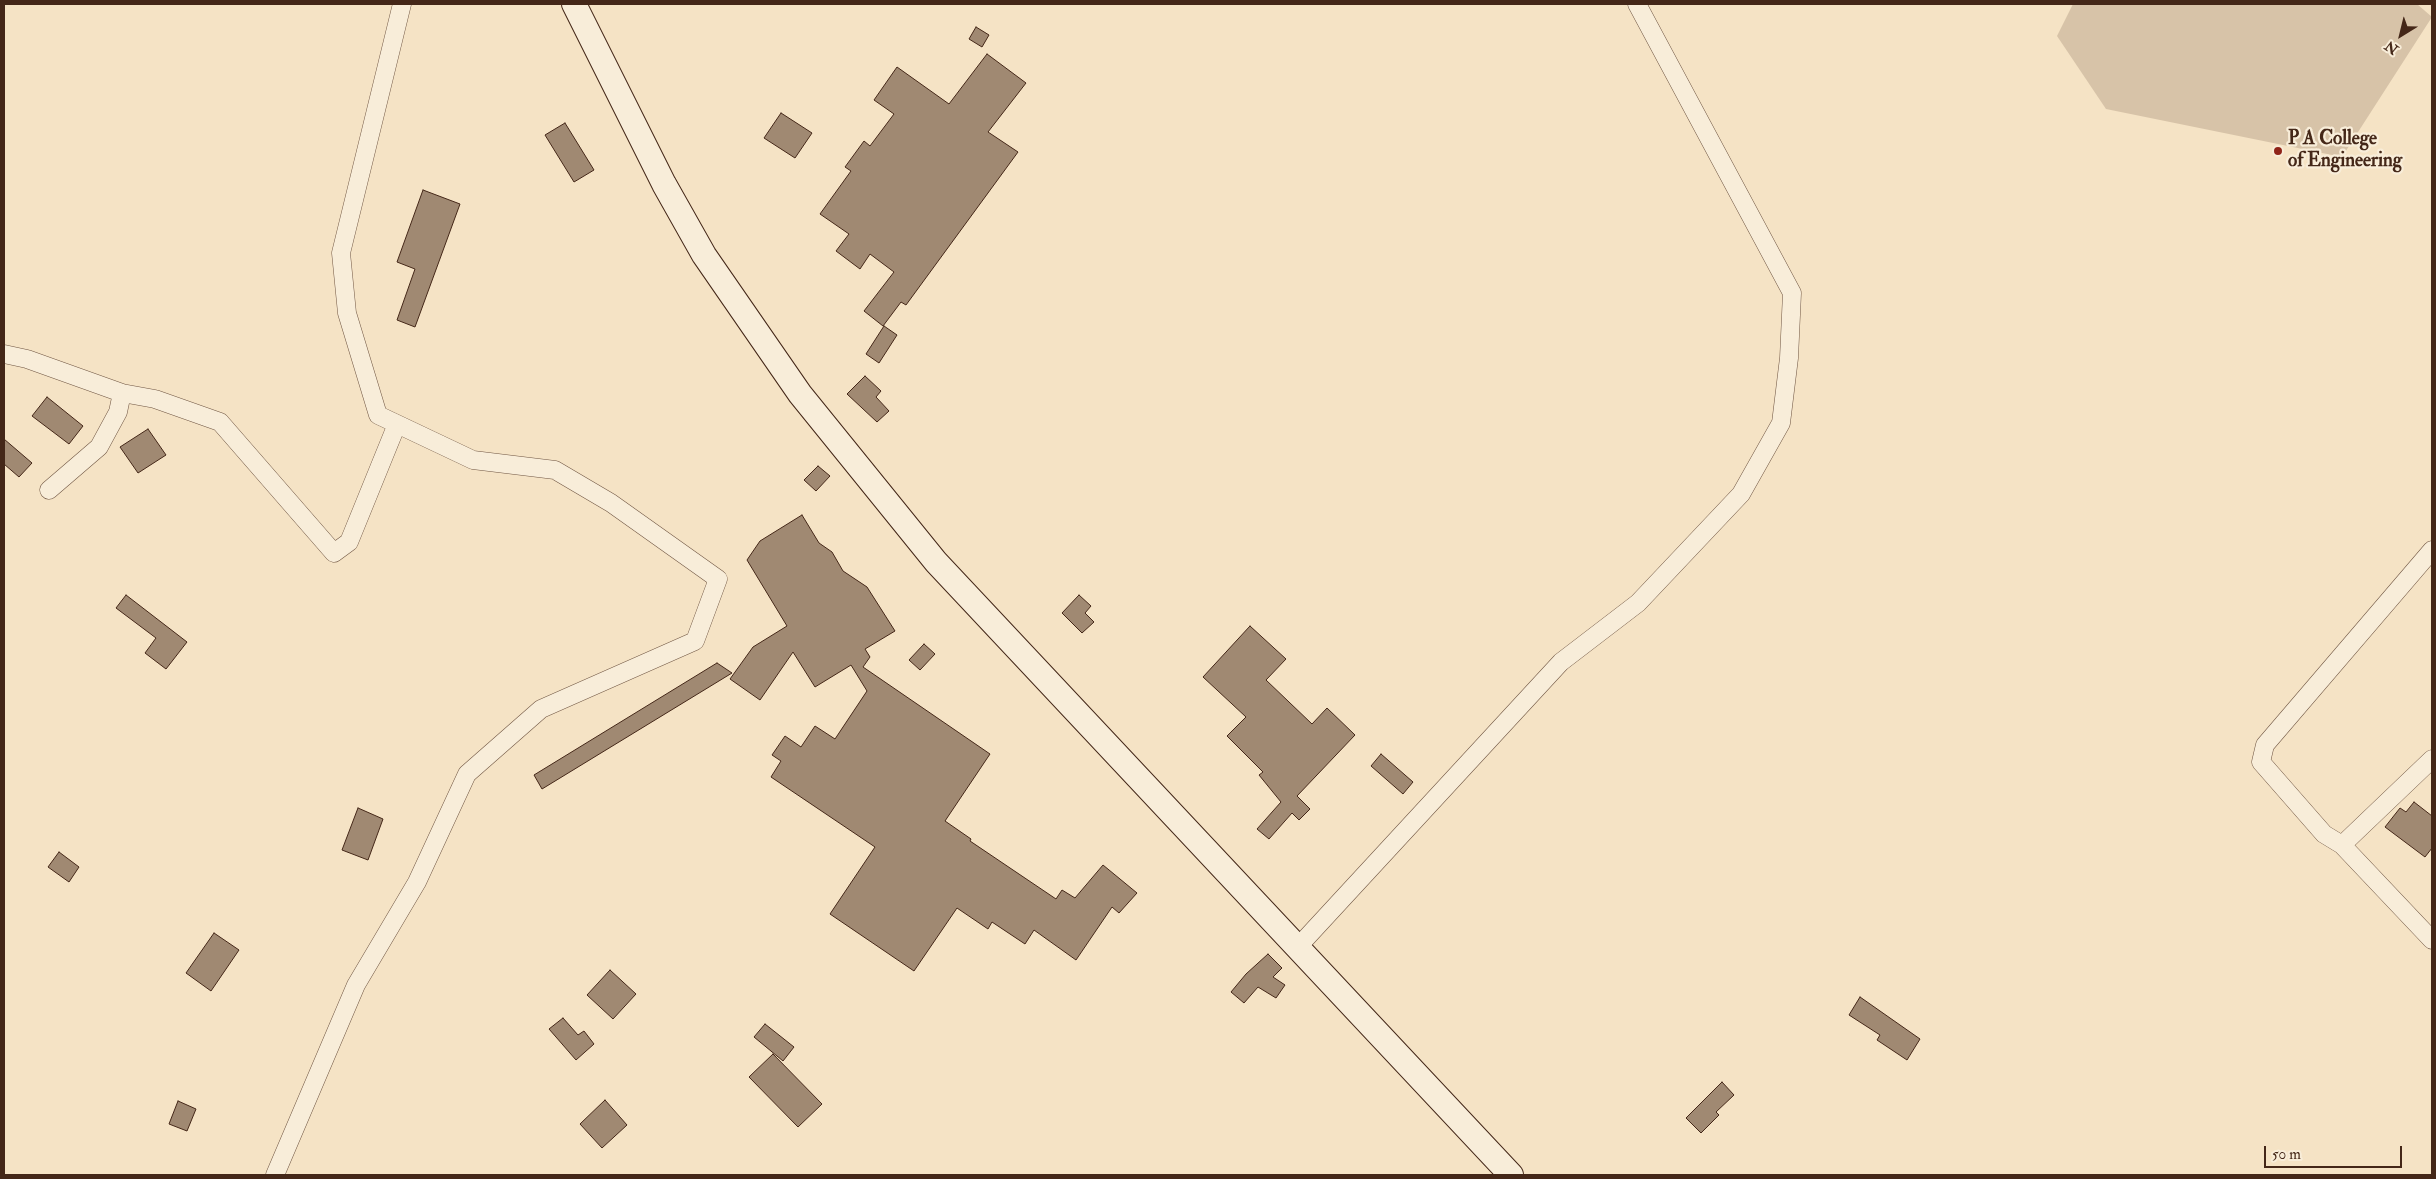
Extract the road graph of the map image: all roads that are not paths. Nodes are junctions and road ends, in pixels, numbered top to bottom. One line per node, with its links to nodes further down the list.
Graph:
1 (402, 4): 6 (street)
2 (574, 4): 12 (main road)
3 (1637, 4): 12 (street)
4 (4, 354): 5 (street)
5 (122, 393): 6 (street); 7 (street)
6 (397, 424): 13 (street)
7 (49, 490)
8 (2432, 550): 10 (street)
9 (2432, 759): 10 (street)
10 (2342, 845): 11 (street)
11 (2432, 940)
12 (1296, 949): 14 (main road)
13 (274, 1175)
14 (1511, 1175)

